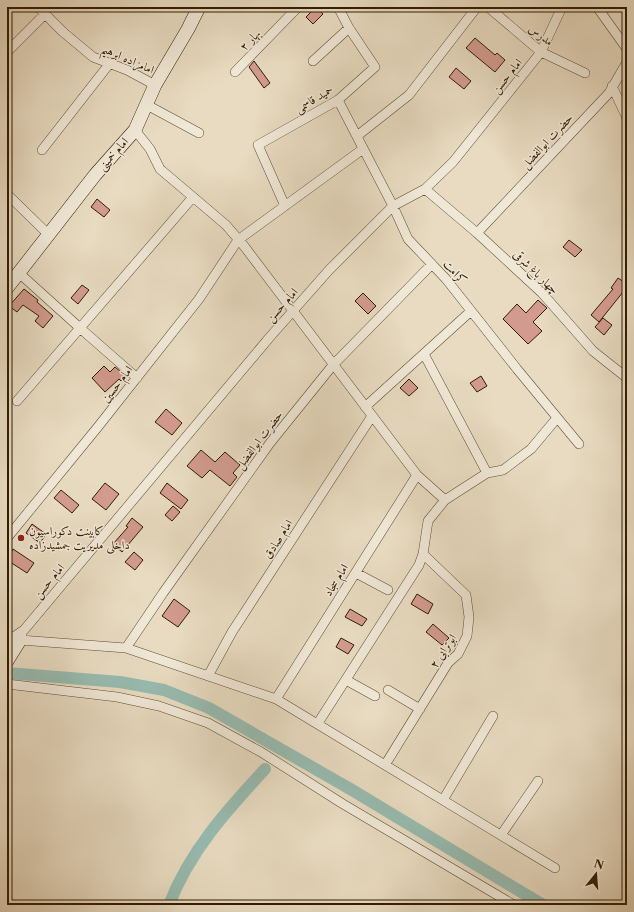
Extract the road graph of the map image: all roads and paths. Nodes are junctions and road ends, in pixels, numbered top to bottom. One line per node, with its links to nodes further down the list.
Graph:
1 (199, 7): 18 (street, امام خمینی)
2 (298, 7): 16 (street, بهار ۲)
3 (338, 7): 9 (street, حمید قاسمی)
4 (477, 7): 25 (street)
5 (488, 7): 12 (street, مدرس)
6 (562, 7): 12 (street, امام حسن)
7 (597, 7): 10 (street)
8 (42, 10): 11 (street); 15 (street, امامزاده ابرهیم)
9 (349, 28): 13 (street); 20 (street, حمید قاسمی)
10 (627, 49)
11 (7, 52)
12 (541, 52): 17 (street, مدرس); 28 (street, امام حسن)
13 (313, 61)
14 (627, 62): 19 (street, حضرت ابوالفضل)
15 (110, 63): 18 (street, امامزاده ابرهیم); 27 (street)
16 (235, 72)
17 (585, 73)
18 (155, 85): 21 (street, امام خمینی)
19 (612, 86): 22 (street); 33 (street, حضرت ابوالفضل)
20 (338, 100): 25 (street, کرامت); 31 (street, حمید قاسمی)
21 (147, 104): 23 (street, امام خمینی); 24 (street)
22 (627, 118)
23 (136, 130): 30 (street); 34 (street, امام خمینی)
24 (199, 133)
25 (357, 136): 26 (street, کرامت)
26 (363, 149): 31 (street); 32 (street, کرامت)
27 (42, 150)
28 (425, 189): 32 (street, امام حسن); 33 (street, چهار باغ شرقی)
29 (7, 194): 34 (street)
30 (193, 197): 35 (street); 41 (street)
31 (285, 206): 35 (street)
32 (393, 206): 36 (street, کرامت); 39 (street, امام حسن)
33 (477, 233): 45 (street, چهار باغ شرقی)
34 (48, 234): 37 (street, امام خمینی)
35 (238, 240): 39 (street); 44 (street, امام حسین)
36 (432, 264): 40 (street, کرامت); 43 (street, حضرت ابوالفضل)
37 (19, 273): 38 (street, امام خمینی); 41 (street)
38 (7, 288)
39 (292, 311): 43 (street); 58 (street, امام حسن)
40 (471, 311): 42 (street); 49 (street, کرامت)
41 (80, 328): 44 (street); 46 (street)
42 (424, 354): 47 (street); 51 (street)
43 (334, 365): 47 (street); 59 (street, حضرت ابوالفضل)
44 (137, 378): 54 (street, امام حسین)
45 (627, 378)
46 (17, 401)
47 (365, 407): 48 (street)
48 (372, 416): 52 (street); 60 (street, امام صادق)
49 (557, 418): 50 (street, کرامت); 51 (street)
50 (579, 444)
51 (487, 473): 53 (street)
52 (417, 475): 53 (street); 56 (street, امام سجاد)
53 (445, 500): 55 (street)
54 (7, 538)
55 (423, 554): 61 (street); 66 (street, ابوترابی ۲)
56 (356, 573): 57 (street); 65 (street, امام سجاد)
57 (388, 590)
58 (13, 643): 59 (street)
59 (126, 648): 60 (street)
60 (208, 676): 65 (street)
61 (346, 680): 64 (street); 68 (street)
62 (7, 684): 74 (street)
63 (388, 690): 66 (street)
64 (375, 696)
65 (276, 699): 68 (street)
66 (420, 708): 69 (street, ابوترابی ۲)
67 (492, 716): 71 (street)
68 (318, 723): 69 (street)
69 (385, 765): 71 (street)
70 (538, 780): 72 (street)
71 (443, 800): 72 (street)
72 (501, 835): 73 (street)
73 (556, 868)
74 (514, 905)

